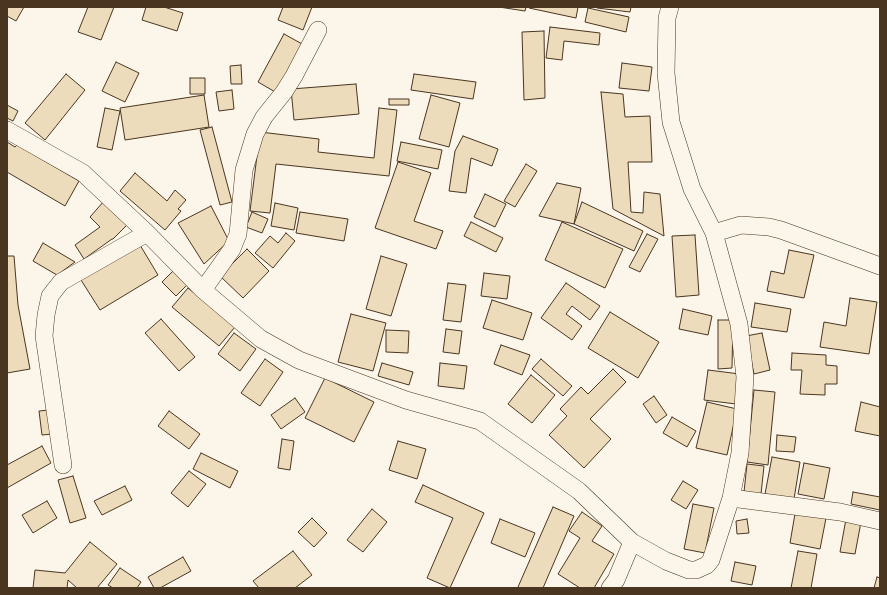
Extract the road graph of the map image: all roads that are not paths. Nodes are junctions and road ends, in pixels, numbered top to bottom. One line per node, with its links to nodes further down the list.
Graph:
1 (670, 7): 5 (street)
2 (318, 30): 7 (street)
3 (7, 130): 4 (street)
4 (147, 233): 7 (street); 8 (street)
5 (714, 233): 6 (street); 9 (street)
6 (880, 266)
7 (204, 290): 11 (street)
8 (63, 465)
9 (731, 498): 10 (street); 11 (street)
10 (880, 521)
11 (632, 542): 12 (street)
12 (610, 588)

